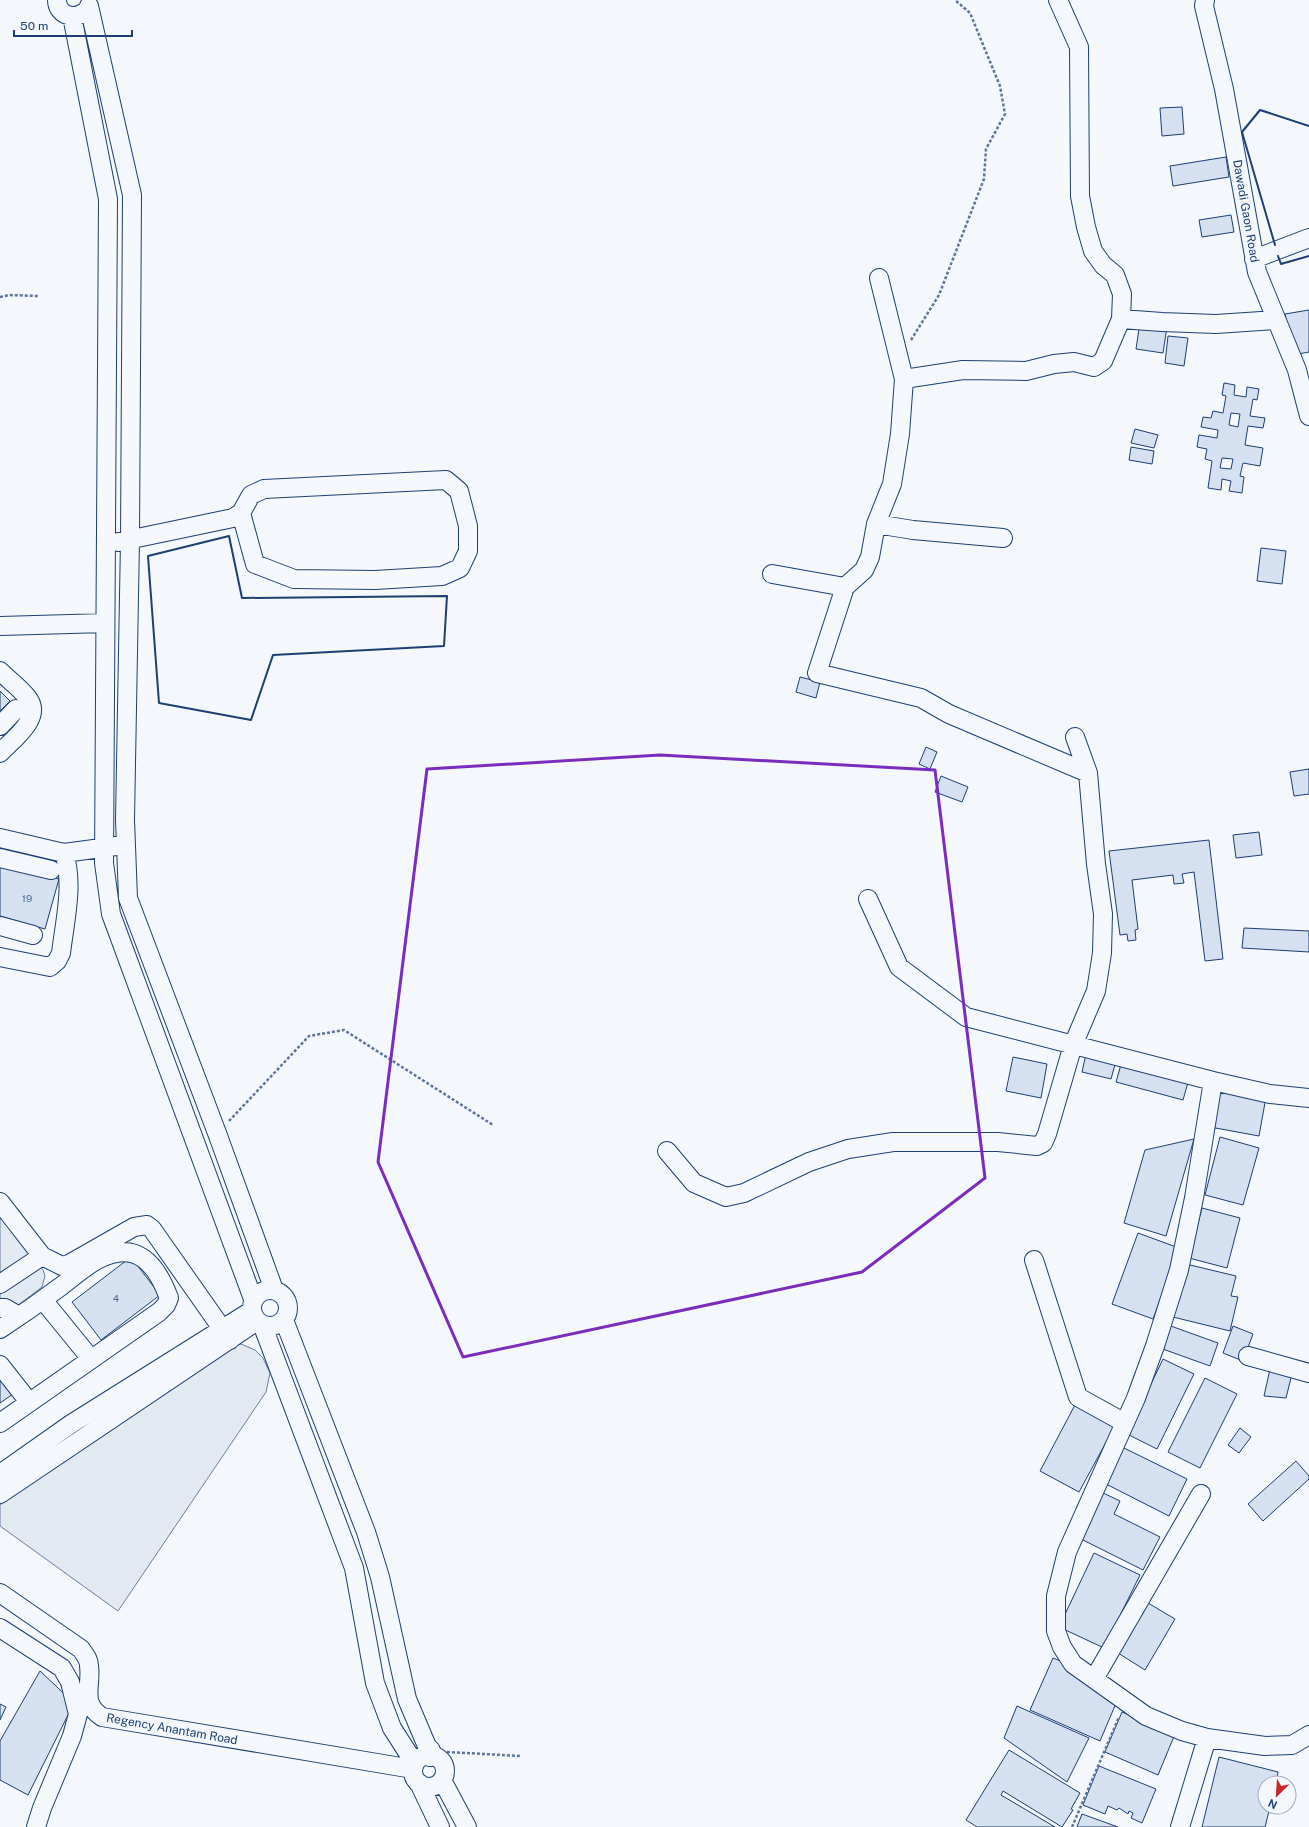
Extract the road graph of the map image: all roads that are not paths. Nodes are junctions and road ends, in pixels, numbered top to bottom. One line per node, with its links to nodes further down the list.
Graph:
1 (57, 0): 5 (street)
2 (1058, 0): 9 (street)
3 (1205, 0): 7 (street, Dawadi Gaon Road)
4 (89, 3): 5 (street); 17 (street)
5 (72, 16): 18 (street)
6 (1309, 238): 7 (street)
7 (1254, 259): 10 (street, Dawadi Gaon Road)
8 (879, 278): 12 (street)
9 (1121, 319): 10 (street); 12 (street)
10 (1276, 320): 11 (street, Dawadi Gaon Road)
11 (1303, 370): 13 (street, Dawadi Gaon Road)
12 (904, 379): 15 (street)
13 (1309, 416)
14 (241, 513): 14 (street); 17 (street)
15 (876, 524): 16 (street); 20 (street)
16 (1003, 538)
17 (130, 540): 18 (street); 30 (street)
18 (106, 544): 21 (street)
19 (772, 574): 20 (street)
20 (844, 587): 28 (street)
21 (105, 623): 22 (street); 31 (street)
22 (0, 626)
23 (0, 671): 27 (street)
24 (16, 709): 25 (street)
25 (0, 726)
26 (1075, 737): 28 (street)
27 (0, 753)
28 (1088, 773): 39 (street)
29 (0, 838): 32 (street)
30 (126, 845): 31 (street); 47 (street)
31 (104, 848): 32 (street); 50 (street)
32 (64, 853): 38 (street)
33 (0, 858): 34 (street)
34 (51, 870)
35 (868, 899): 39 (street)
36 (0, 926): 37 (street)
37 (33, 935)
38 (0, 957)
39 (1073, 1045): 40 (street); 42 (street)
40 (1212, 1081): 41 (street); 61 (street)
41 (1309, 1098)
42 (667, 1151)
43 (0, 1202): 44 (street)
44 (42, 1256): 46 (street); 54 (street)
45 (1034, 1260): 61 (street)
46 (0, 1284)
47 (274, 1290): 50 (street); 52 (street)
48 (43, 1300): 51 (street); 56 (street); 56 (street)
49 (0, 1308): 51 (street)
50 (256, 1314): 52 (street); 54 (street); 73 (street)
51 (19, 1316): 53 (street)
52 (284, 1320): 73 (street)
53 (0, 1330)
54 (226, 1334): 62 (street); 63 (street)
55 (1248, 1356): 58 (street)
56 (92, 1359): 59 (street)
57 (0, 1365): 59 (street)
58 (1309, 1373)
59 (29, 1402): 60 (street)
60 (0, 1422)
61 (1125, 1423): 69 (street)
62 (70, 1424): 63 (street); 64 (street)
63 (81, 1439): 65 (street)
64 (0, 1474)
65 (0, 1494)
66 (1201, 1494): 69 (street)
67 (0, 1593): 70 (street, Regency Anantam Road)
68 (0, 1628): 70 (street)
69 (1094, 1679): 72 (street)
70 (87, 1713): 73 (street, Regency Anantam Road); 75 (street)
71 (1309, 1734): 72 (street)
72 (1207, 1738): 78 (street)
73 (421, 1764): 74 (street, Regency Anantam Road); 74 (street); 76 (street)
74 (442, 1780): 77 (street)
75 (36, 1827)
76 (440, 1827)
77 (467, 1827)
78 (1180, 1827)

